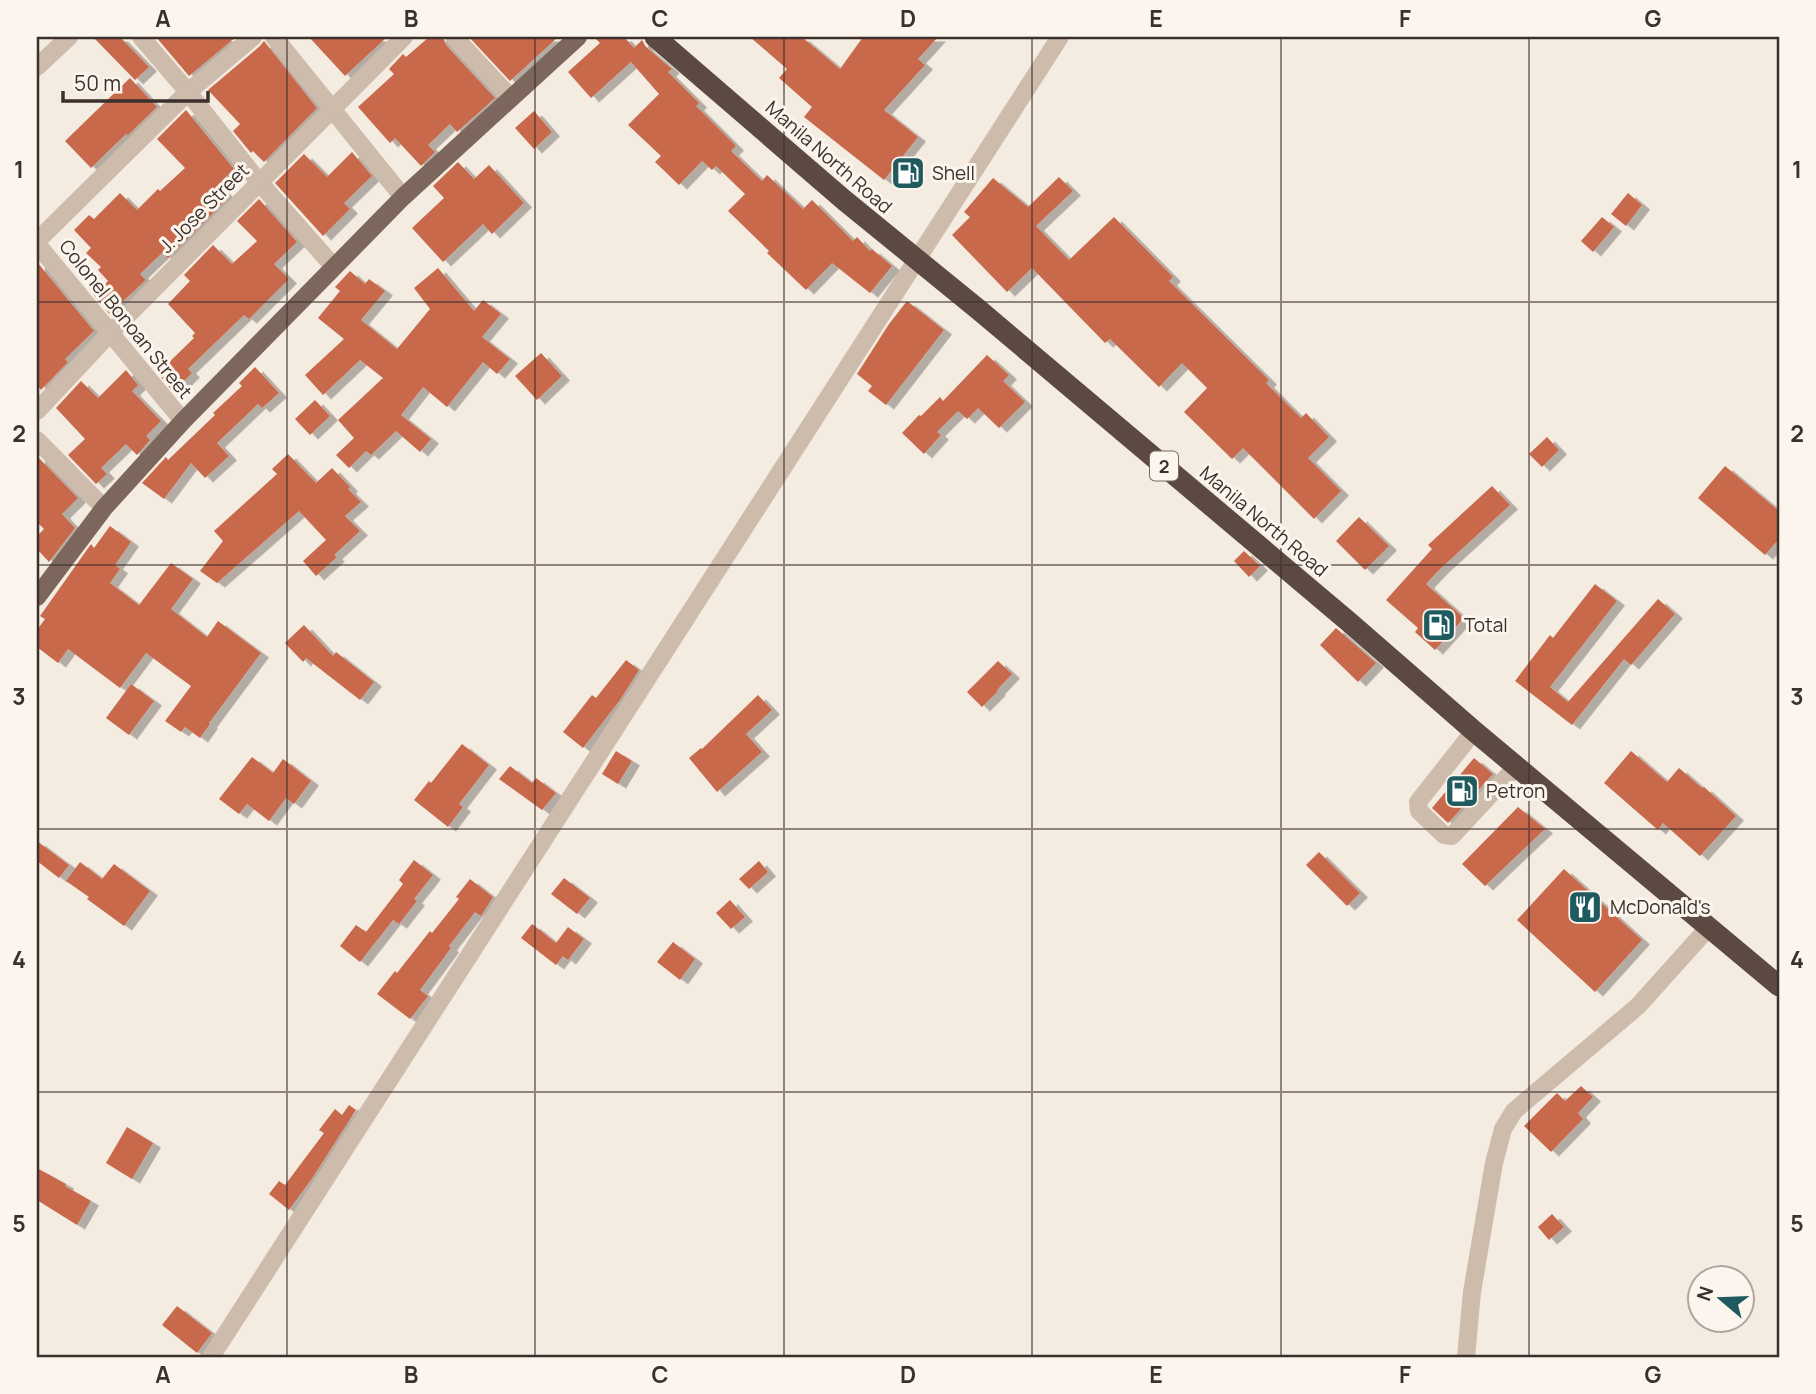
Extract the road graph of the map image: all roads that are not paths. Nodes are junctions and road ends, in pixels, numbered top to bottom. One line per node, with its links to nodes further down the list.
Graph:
1 (69, 37): 10 (street)
2 (141, 37): 11 (street)
3 (253, 37): 11 (street)
4 (274, 37): 13 (street)
5 (404, 37): 13 (street, J. Jose Street)
6 (454, 37): 12 (street)
7 (578, 37): 12 (main road)
8 (655, 37): 17 (highway, Manila North Road / 2)
9 (1060, 37): 17 (street)
10 (37, 67)
11 (188, 92): 14 (street); 16 (street)
12 (511, 98): 15 (main road)
13 (333, 110): 14 (street, J. Jose Street); 15 (street)
14 (258, 182): 18 (street); 19 (street, J. Jose Street)
15 (403, 197): 18 (main road)
16 (37, 242): 19 (street, Colonel Bonoan Street)
17 (916, 261): 25 (highway, Manila North Road / 2); 29 (street)
18 (334, 267): 21 (main road)
19 (110, 333): 20 (street, J. Jose Street); 21 (street, Colonel Bonoan Street)
20 (37, 411)
21 (183, 421): 23 (main road)
22 (37, 440): 23 (street)
23 (104, 508): 24 (main road)
24 (37, 597)
25 (1474, 731): 26 (highway, Manila North Road / 2); 26 (street)
26 (1516, 767): 27 (highway, Manila North Road / 2)
27 (1709, 927): 28 (highway, Manila North Road / 2); 30 (street)
28 (1779, 986)
29 (211, 1357)
30 (1466, 1357)

